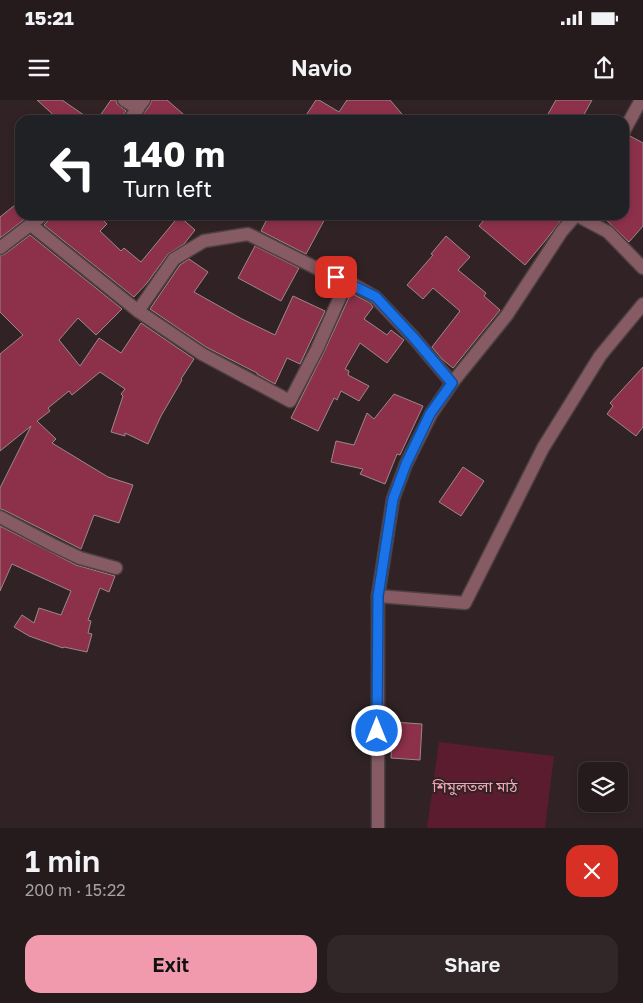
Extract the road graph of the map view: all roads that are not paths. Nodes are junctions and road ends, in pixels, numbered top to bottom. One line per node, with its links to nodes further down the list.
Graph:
1 (124, 100): 3 (street)
2 (641, 100): 5 (street)
3 (141, 104): 4 (street)
4 (133, 115)
5 (629, 122)
6 (37, 220): 9 (street)
7 (572, 220): 15 (street)
8 (585, 220): 11 (street)
9 (31, 225): 10 (street); 14 (street)
10 (0, 248)
11 (643, 268)
12 (346, 281): 14 (street); 14 (street); 15 (street)
13 (643, 304): 18 (street)
14 (138, 311)
15 (452, 383): 18 (street)
16 (0, 517): 17 (street)
17 (116, 568)
18 (378, 596): 19 (street)
19 (378, 828)

